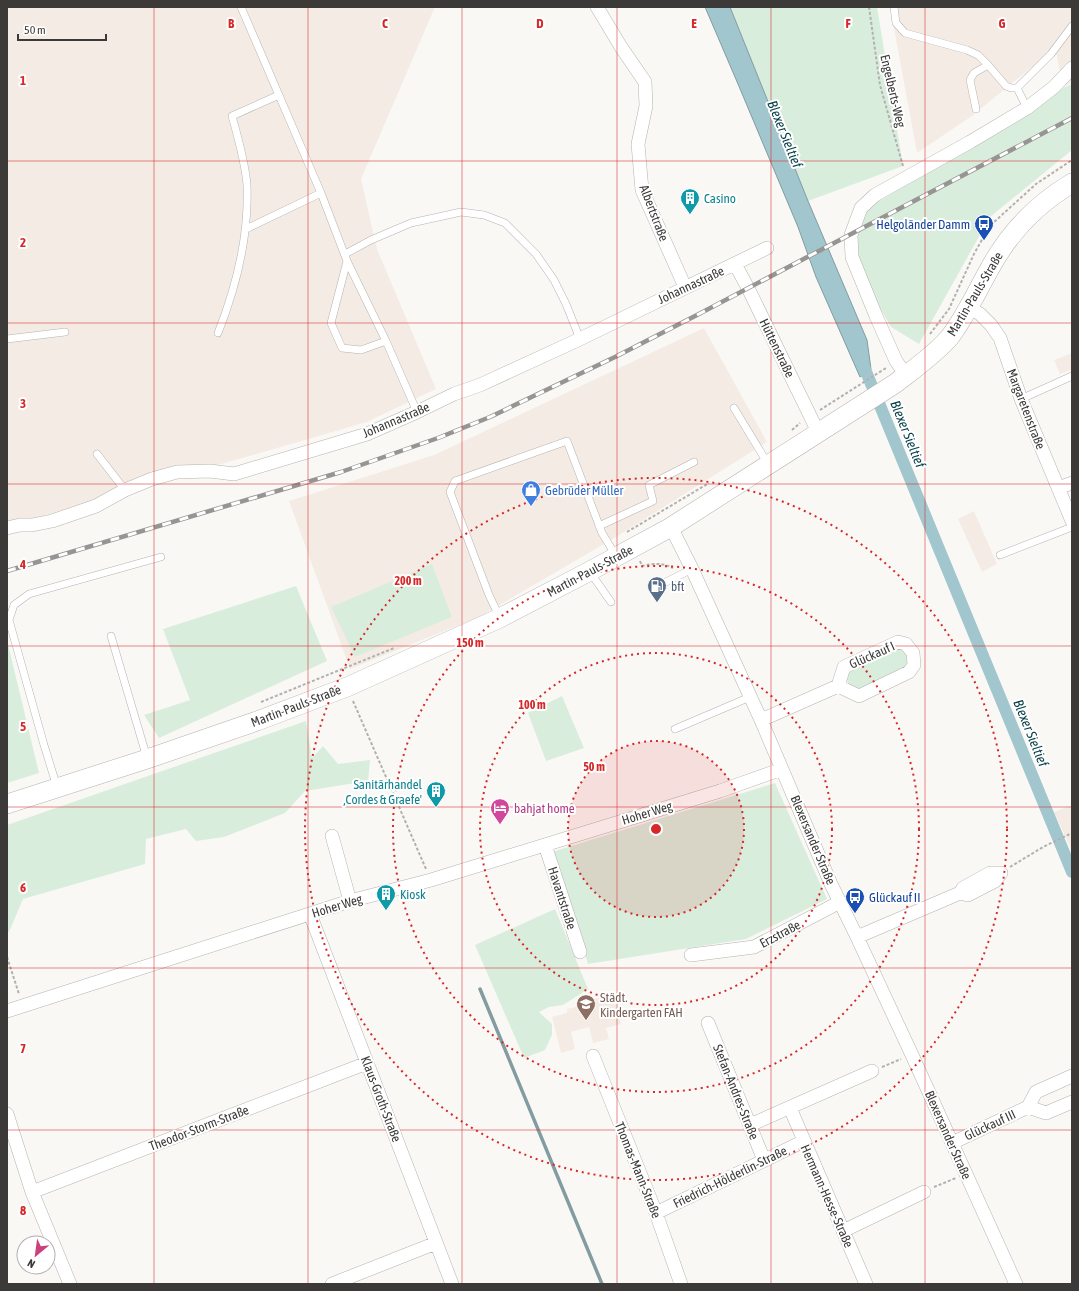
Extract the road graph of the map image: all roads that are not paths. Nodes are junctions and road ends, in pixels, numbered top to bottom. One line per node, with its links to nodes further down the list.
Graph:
1 (241, 7): 8 (lane)
2 (597, 7): 17 (street, Albertstraße)
3 (894, 7): 5 (lane)
4 (1072, 26): 7 (lane)
5 (988, 65): 7 (lane); 10 (lane)
6 (1072, 68): 9 (street)
7 (1016, 88): 9 (lane)
8 (279, 95): 12 (lane); 13 (lane)
9 (1027, 108): 25 (street)
10 (976, 109)
11 (1072, 183): 18 (street, Martin-Pauls-Straße)
12 (321, 193): 13 (lane); 15 (lane)
13 (246, 229): 20 (lane)
14 (767, 248): 16 (street, Johannastraße)
15 (346, 257): 22 (lane); 23 (lane); 23 (lane)
16 (735, 264): 17 (street, Johannastraße); 29 (street, Hüttenstraße)
17 (684, 287): 22 (street, Johannastraße)
18 (968, 307): 25 (street, Martin-Pauls-Straße); 26 (street, Margaretenstraße)
19 (65, 332): 21 (lane)
20 (218, 333)
21 (7, 339)
22 (580, 339): 28 (street, Johannastraße)
23 (386, 341): 28 (lane)
24 (1072, 376): 26 (lane)
25 (901, 379): 29 (street, Martin-Pauls-Straße)
26 (1021, 399): 34 (street, Margaretenstraße)
27 (734, 408): 32 (lane)
28 (417, 412): 35 (street, Johannastraße)
29 (818, 432): 32 (street, Martin-Pauls-Straße)
30 (97, 454): 35 (lane)
31 (694, 462): 37 (lane)
32 (769, 465): 38 (street, Martin-Pauls-Straße)
33 (1072, 483): 34 (street)
34 (1058, 488): 36 (street, Margaretenstraße)
35 (125, 490): 40 (street, Johannastraße)
36 (1072, 520)
37 (599, 526): 41 (lane); 48 (lane)
38 (671, 527): 41 (street, Martin-Pauls-Straße); 44 (street, Blexersander Straße)
39 (1072, 527): 42 (lane)
40 (7, 528)
41 (612, 550): 45 (street, Martin-Pauls-Straße)
42 (1000, 554)
43 (161, 558): 56 (lane)
44 (692, 569): 46 (lane); 51 (street, Blexersander Straße)
45 (590, 572): 47 (lane); 48 (street, Martin-Pauls-Straße)
46 (666, 582)
47 (611, 602)
48 (500, 618): 54 (street, Martin-Pauls-Straße)
49 (111, 636): 54 (lane)
50 (838, 686): 50 (street, Glückauf I); 52 (street)
51 (750, 697): 52 (street, Blexersander Straße); 53 (lane)
52 (761, 720): 55 (street, Blexersander Straße)
53 (675, 729)
54 (147, 759): 56 (street, Martin-Pauls-Straße)
55 (782, 769): 59 (street, Hoher Weg); 62 (street, Blexersander Straße)
56 (57, 788): 57 (street, Martin-Pauls-Straße)
57 (7, 804)
58 (332, 836): 61 (street)
59 (545, 845): 61 (street, Hoher Weg); 65 (street, Havantstraße)
60 (1001, 872): 64 (street)
61 (350, 901): 63 (street, Hoher Weg)
62 (840, 902): 64 (street, Blexersander Straße); 66 (street, Erzstraße)
63 (310, 914): 67 (street, Hoher Weg); 70 (street, Klaus-Groth-Straße)
64 (858, 937): 79 (street, Blexersander Straße)
65 (580, 952)
66 (691, 956)
67 (7, 1011)
68 (708, 1023): 77 (street, Stefan-Andres-Straße)
69 (593, 1056): 83 (street, Thomas-Mann-Straße)
70 (367, 1063): 81 (street, Theodor-Storm-Straße); 85 (street, Klaus-Groth-Straße)
71 (872, 1071): 75 (street)
72 (1072, 1076): 74 (street, Glückauf III)
73 (1072, 1102): 74 (street, Glückauf III)
74 (1028, 1107): 79 (street, Glückauf III)
75 (790, 1108): 77 (street); 78 (street, Hermann-Hesse-Straße)
76 (7, 1114): 81 (street)
77 (750, 1125): 80 (street, Stefan-Andres-Straße)
78 (804, 1141): 80 (street, Friedrich-Hölderlin-Straße); 84 (street, Hermann-Hesse-Straße)
79 (952, 1143): 91 (street, Blexersander Straße)
80 (764, 1160): 83 (street, Friedrich-Hölderlin-Straße)
81 (32, 1192): 86 (street)
82 (924, 1192): 84 (street)
83 (656, 1213): 89 (street, Thomas-Mann-Straße)
84 (843, 1231): 90 (street, Hermann-Hesse-Straße)
85 (436, 1243): 87 (street); 88 (street, Klaus-Groth-Straße)
86 (70, 1284)
87 (332, 1284)
88 (452, 1284)
89 (682, 1284)
90 (866, 1284)
91 (1016, 1284)

